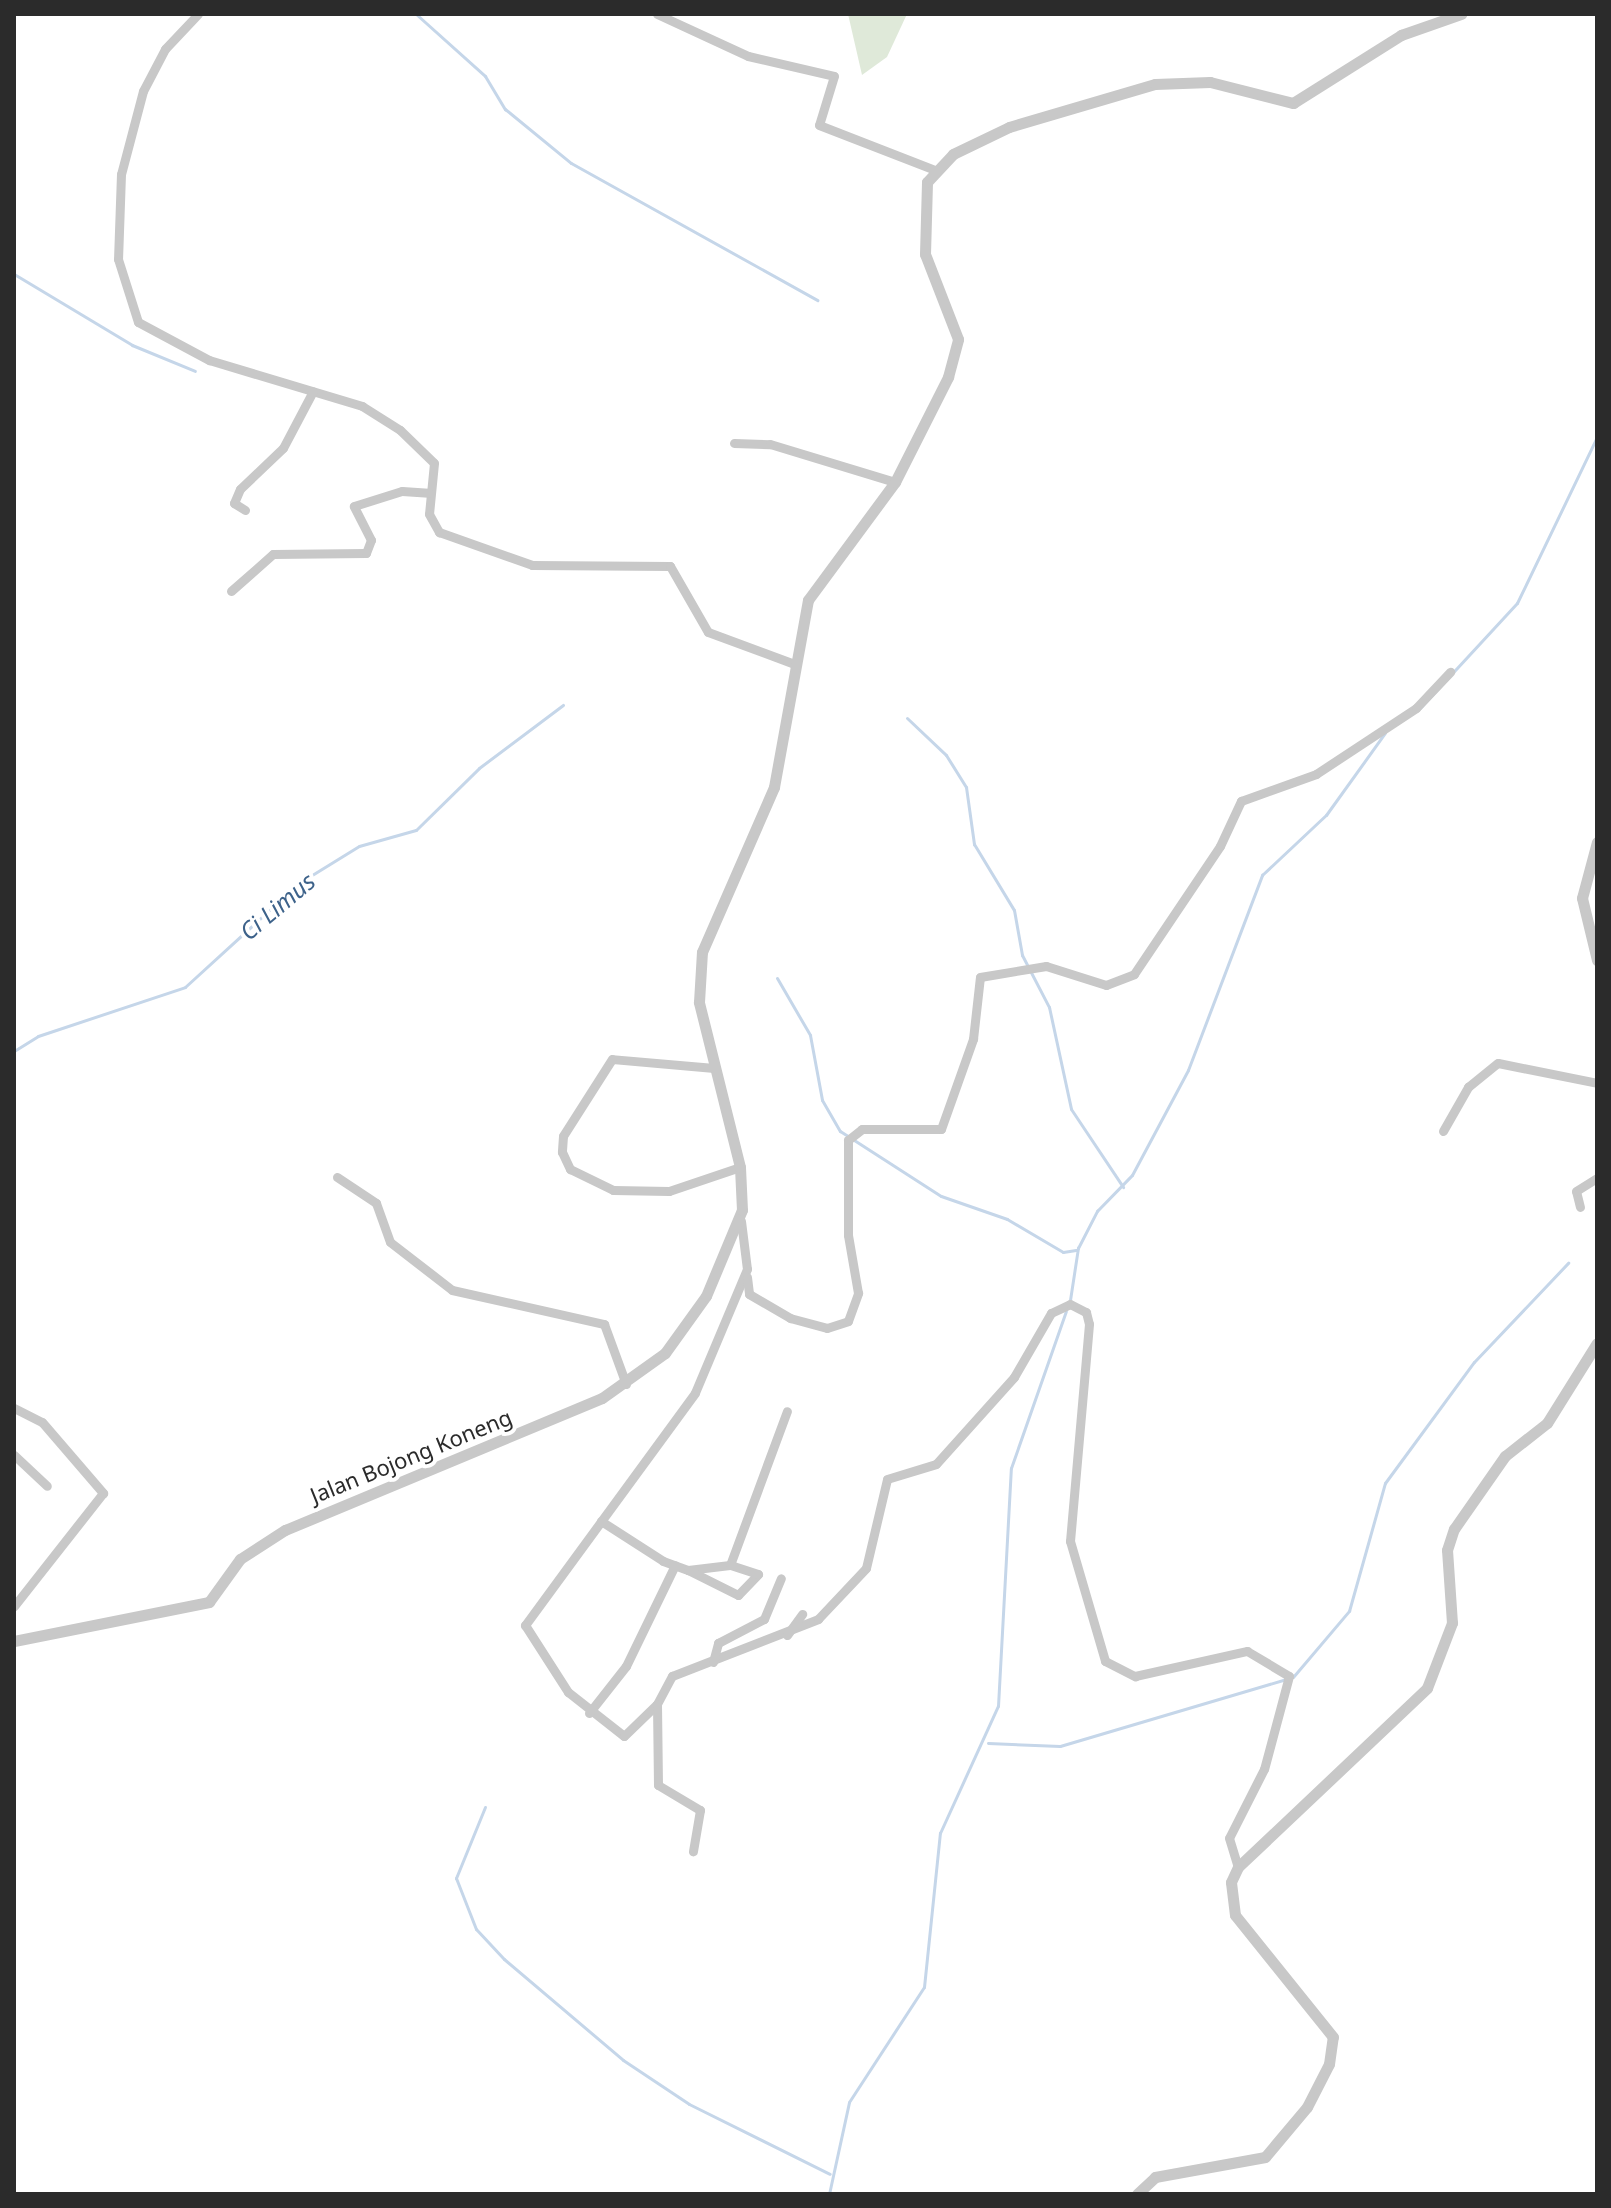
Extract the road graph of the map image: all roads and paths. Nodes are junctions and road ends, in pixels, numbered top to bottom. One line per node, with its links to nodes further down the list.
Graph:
1 (198, 14): 5 (street)
2 (657, 14): 4 (street)
3 (1461, 14): 4 (street)
4 (935, 170): 7 (street)
5 (313, 391): 8 (street); 9 (street)
6 (734, 443): 7 (street)
7 (895, 482): 11 (street)
8 (428, 493): 10 (street); 11 (street)
9 (245, 510)
10 (231, 591)
11 (792, 663): 15 (street)
12 (1450, 672): 23 (street)
13 (1597, 842): 14 (street)
14 (1597, 960)
15 (714, 1068): 18 (street); 18 (street)
16 (1597, 1083): 17 (street)
17 (1443, 1131)
18 (740, 1167): 22 (street, Jalan Bojong Koneng)
19 (337, 1177): 25 (street)
20 (1597, 1178): 21 (street)
21 (1580, 1207)
22 (741, 1221): 23 (street); 25 (street, Jalan Bojong Koneng)
23 (747, 1269): 30 (street)
24 (1597, 1343): 43 (street)
25 (626, 1384): 38 (street, Jalan Bojong Koneng)
26 (14, 1408): 35 (street)
27 (787, 1411): 32 (street)
28 (14, 1455): 29 (street)
29 (47, 1486)
30 (601, 1521): 31 (street); 41 (street)
31 (675, 1565): 33 (street); 41 (street)
32 (730, 1565): 33 (street); 33 (street)
33 (688, 1570)
34 (781, 1578): 39 (street)
35 (14, 1606)
36 (802, 1614): 37 (street)
37 (785, 1638): 39 (street); 43 (street)
38 (14, 1641)
39 (713, 1662): 40 (street)
40 (657, 1704): 41 (street); 42 (street)
41 (589, 1713)
42 (693, 1851)
43 (1238, 1867): 44 (street)
44 (1137, 2194)

